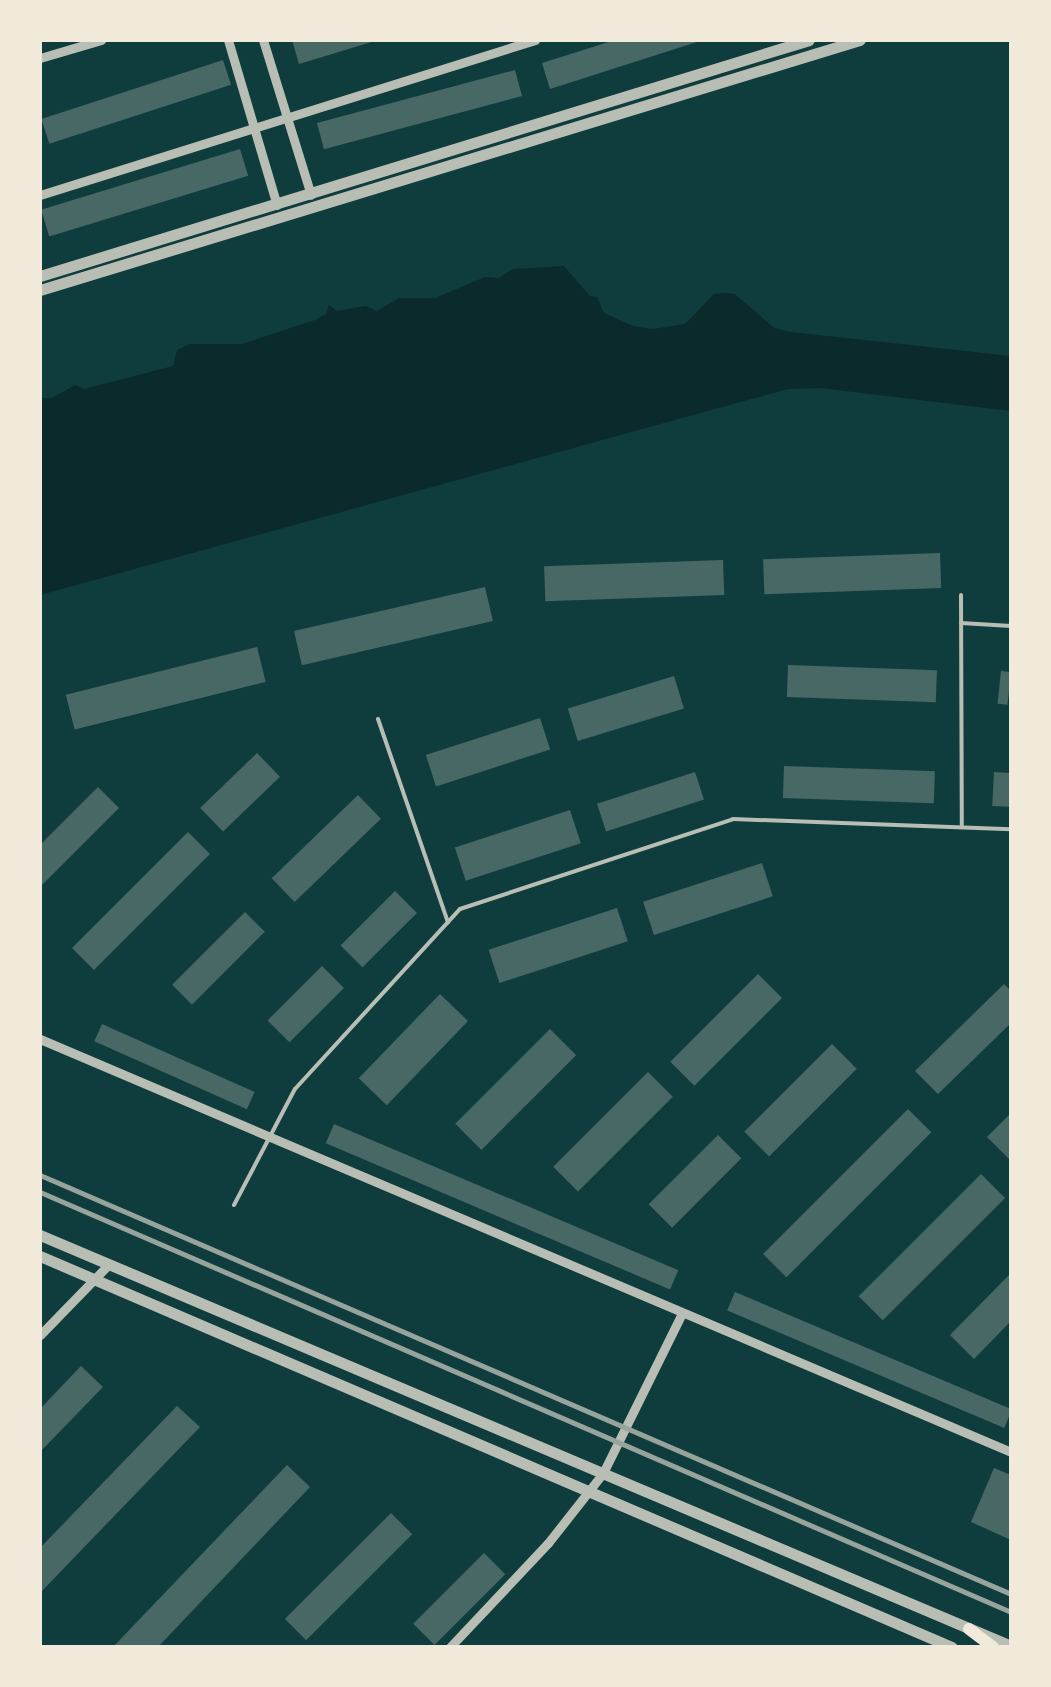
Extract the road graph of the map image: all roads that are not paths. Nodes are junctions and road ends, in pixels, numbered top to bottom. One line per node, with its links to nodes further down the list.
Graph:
1 (101, 40): 8 (street)
2 (228, 40): 11 (street)
3 (263, 40): 10 (street)
4 (534, 40): 10 (street)
5 (809, 40): 7 (street)
6 (860, 40): 9 (street)
7 (777, 45): 9 (street); 13 (street)
8 (40, 58)
9 (782, 64): 13 (street)
10 (287, 118): 11 (street); 13 (street)
11 (254, 129): 12 (street); 14 (street)
12 (40, 195)
13 (312, 199): 14 (street)
14 (279, 209): 15 (street); 16 (street)
15 (40, 276)
16 (40, 290)
17 (961, 595): 18 (lane)
18 (960, 623): 19 (lane); 21 (lane)
19 (1011, 626)
20 (378, 719): 23 (lane)
21 (962, 827): 22 (lane); 23 (lane)
22 (1011, 829)
23 (448, 922): 25 (lane)
24 (40, 1039): 25 (street)
25 (269, 1138): 26 (lane); 31 (street)
26 (234, 1204)
27 (40, 1235): 29 (street)
28 (40, 1256): 30 (street)
29 (109, 1264): 30 (street); 34 (street)
30 (94, 1279): 32 (street); 35 (street)
31 (682, 1313): 33 (street); 34 (street)
32 (40, 1334)
33 (1011, 1452)
34 (603, 1473): 35 (street); 36 (street)
35 (590, 1492): 37 (street); 39 (street)
36 (970, 1629): 38 (street); 41 (main road)
37 (932, 1642): 40 (street)
38 (1011, 1646)
39 (450, 1647)
40 (952, 1647)
41 (993, 1647)

